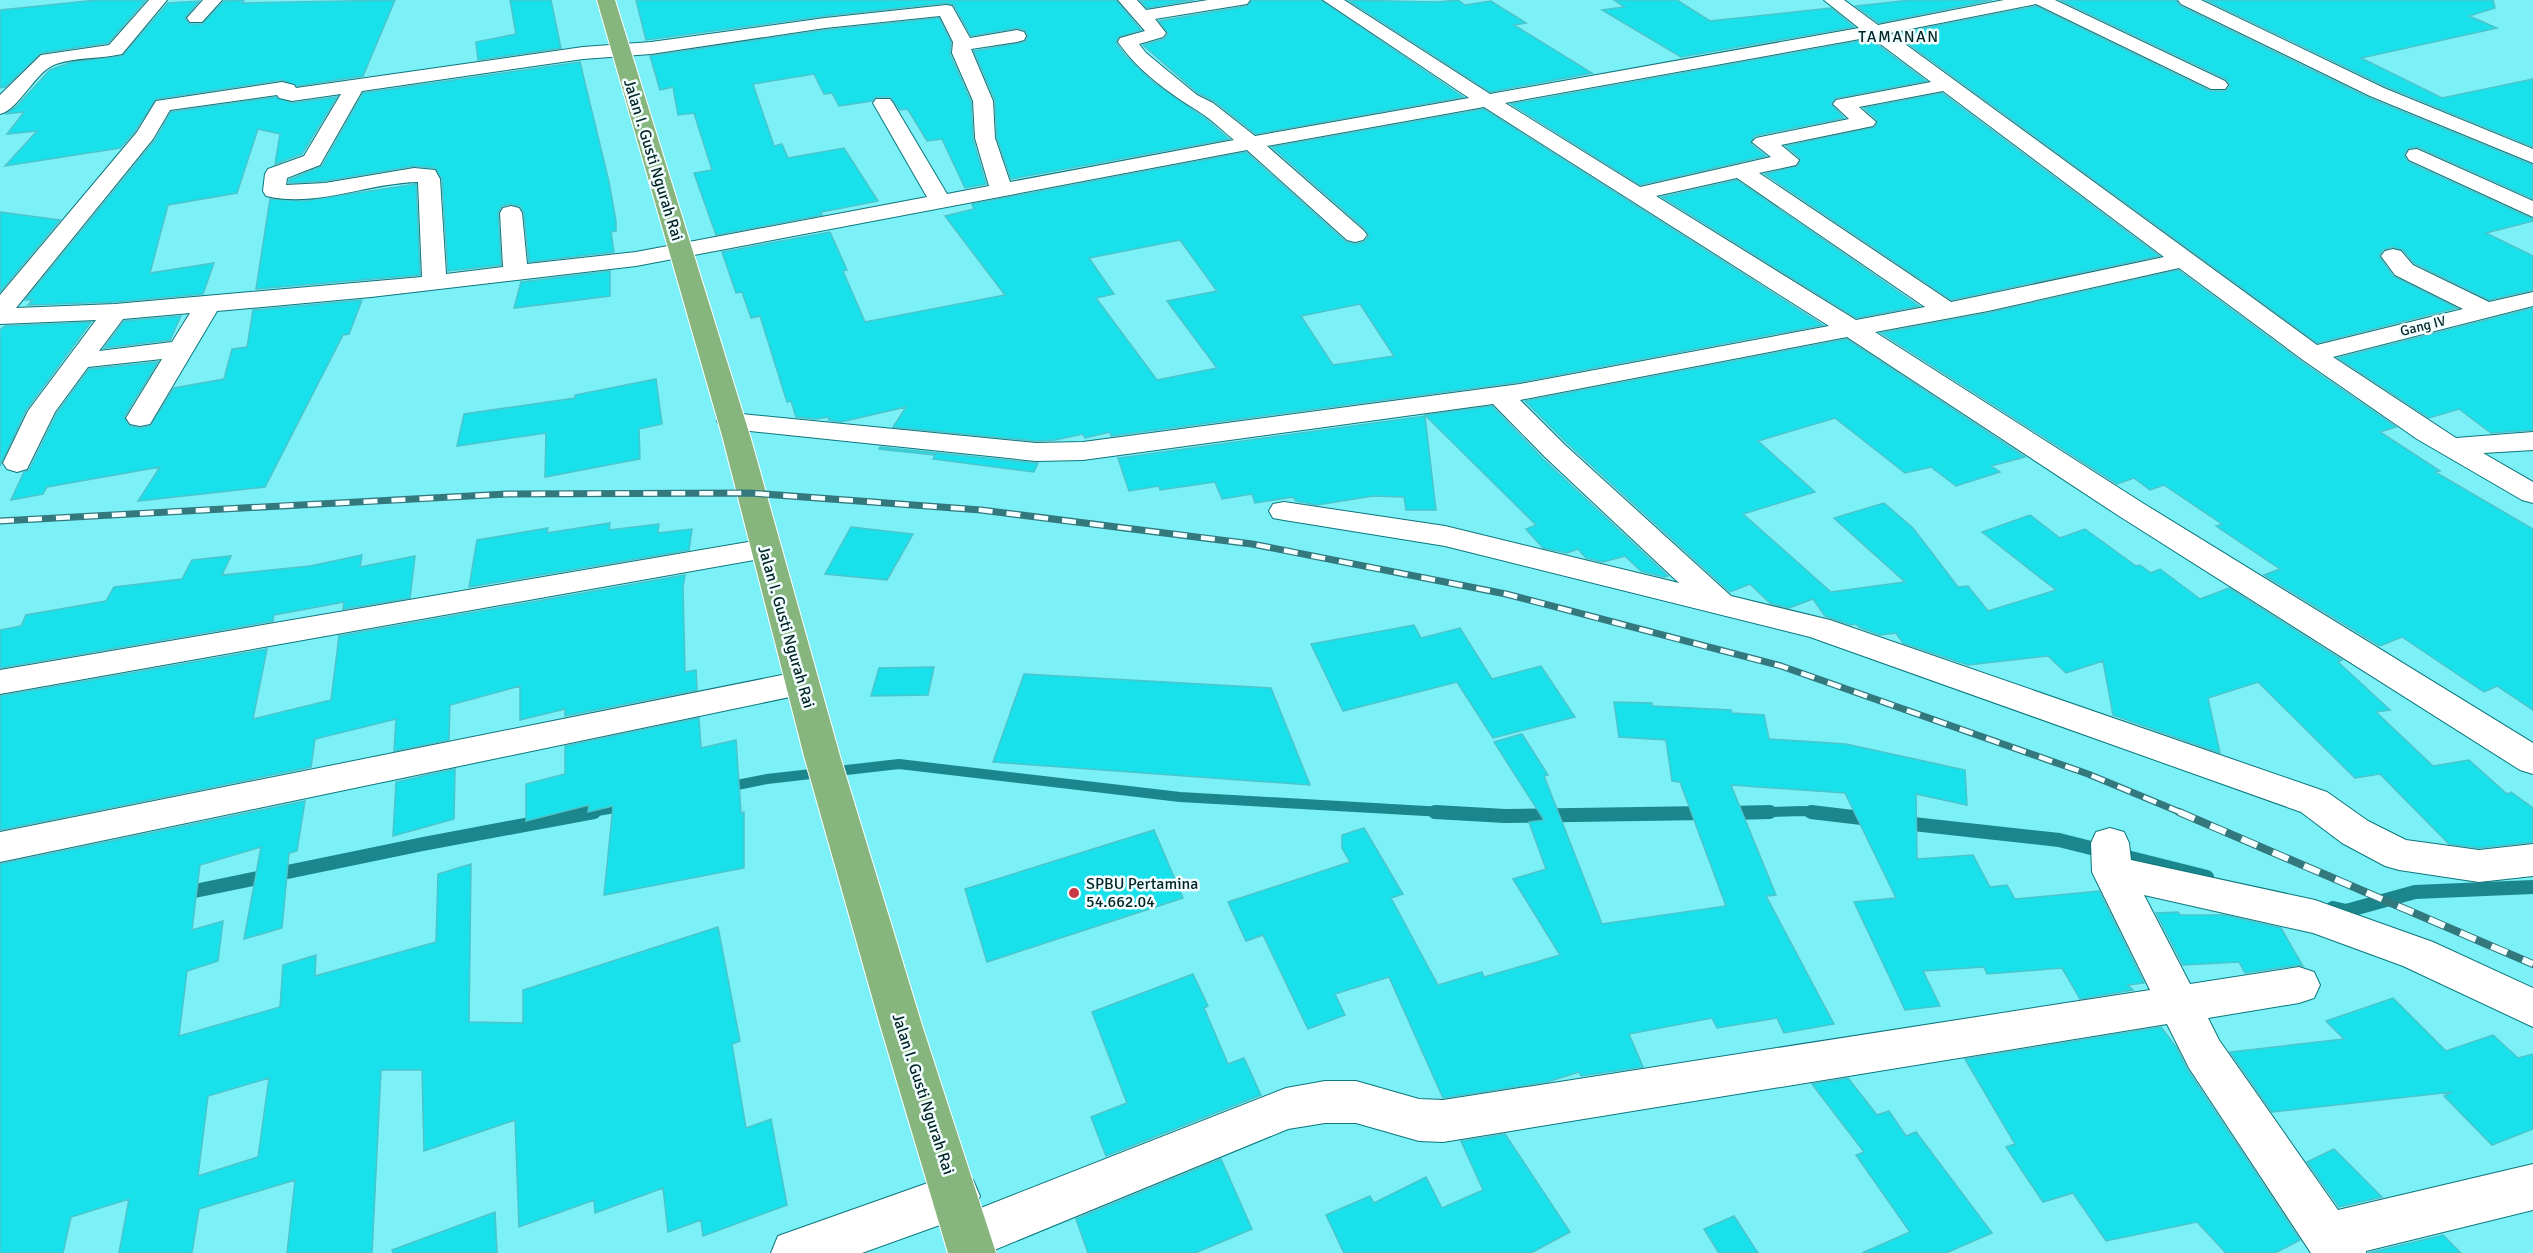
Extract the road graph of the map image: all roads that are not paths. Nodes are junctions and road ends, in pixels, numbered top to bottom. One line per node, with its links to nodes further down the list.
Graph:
1 (158, 0): 23 (street)
2 (213, 0): 13 (street)
3 (606, 0): 17 (highway, Jalan I. Gusti Ngurah Rai)
4 (1126, 0): 12 (street)
5 (1241, 0): 12 (street)
6 (1332, 0): 21 (street)
7 (1833, 0): 14 (street)
8 (2031, 0): 14 (street)
9 (2041, 0): 20 (street)
10 (2187, 0): 26 (street)
11 (948, 5): 16 (street); 17 (street)
12 (1142, 16): 24 (street)
13 (196, 18)
14 (1873, 31): 19 (street); 21 (street)
15 (1017, 36): 16 (street)
16 (962, 45): 28 (street)
17 (621, 51): 18 (street); 34 (highway, Jalan I. Gusti Ngurah Rai)
18 (354, 86): 38 (street); 42 (street)
19 (1947, 86): 27 (street); 36 (street)
20 (2218, 86)
21 (1486, 100): 24 (street); 29 (street)
22 (883, 103): 30 (street)
23 (0, 108)
24 (1251, 142): 28 (street); 33 (street)
25 (2417, 155): 31 (street)
26 (2533, 157)
27 (1741, 171): 29 (street); 43 (street)
28 (1001, 190): 30 (street)
29 (1637, 194): 46 (street)
30 (940, 201): 34 (street)
31 (2533, 210)
32 (511, 213): 37 (street)
33 (1355, 235)
34 (681, 252): 37 (street); 52 (highway, Jalan I. Gusti Ngurah Rai)
35 (2393, 255): 41 (street)
36 (2182, 260): 43 (street); 48 (street)
37 (516, 274): 38 (street)
38 (434, 283): 40 (street)
39 (2533, 299): 41 (street, Gang IV)
40 (208, 304): 44 (street); 47 (street)
41 (2485, 310): 48 (street, Gang IV)
42 (0, 311)
43 (1947, 311): 46 (street)
44 (115, 312): 45 (street); 55 (street)
45 (0, 316)
46 (1852, 329): 50 (street); 62 (street)
47 (181, 349): 49 (street); 51 (street)
48 (2312, 354): 54 (street)
49 (93, 360)
50 (1500, 395): 52 (street); 59 (street)
51 (140, 418)
52 (734, 430): 58 (highway, Jalan I. Gusti Ngurah Rai)
53 (2533, 441): 54 (street)
54 (2448, 447): 56 (street)
55 (17, 463)
56 (2533, 494)
57 (1284, 511): 59 (street)
58 (765, 549): 60 (street); 61 (highway, Jalan I. Gusti Ngurah Rai)
59 (1720, 603): 64 (street)
60 (0, 682)
61 (802, 683): 63 (street); 69 (highway, Jalan I. Gusti Ngurah Rai)
62 (2533, 760)
63 (0, 847)
64 (2533, 860)
65 (2299, 985): 66 (street)
66 (2178, 1004): 67 (street); 69 (street); 70 (street)
67 (2533, 1008)
68 (2533, 1187): 70 (street)
69 (965, 1229): 71 (street)
70 (2336, 1244)
71 (795, 1253)

